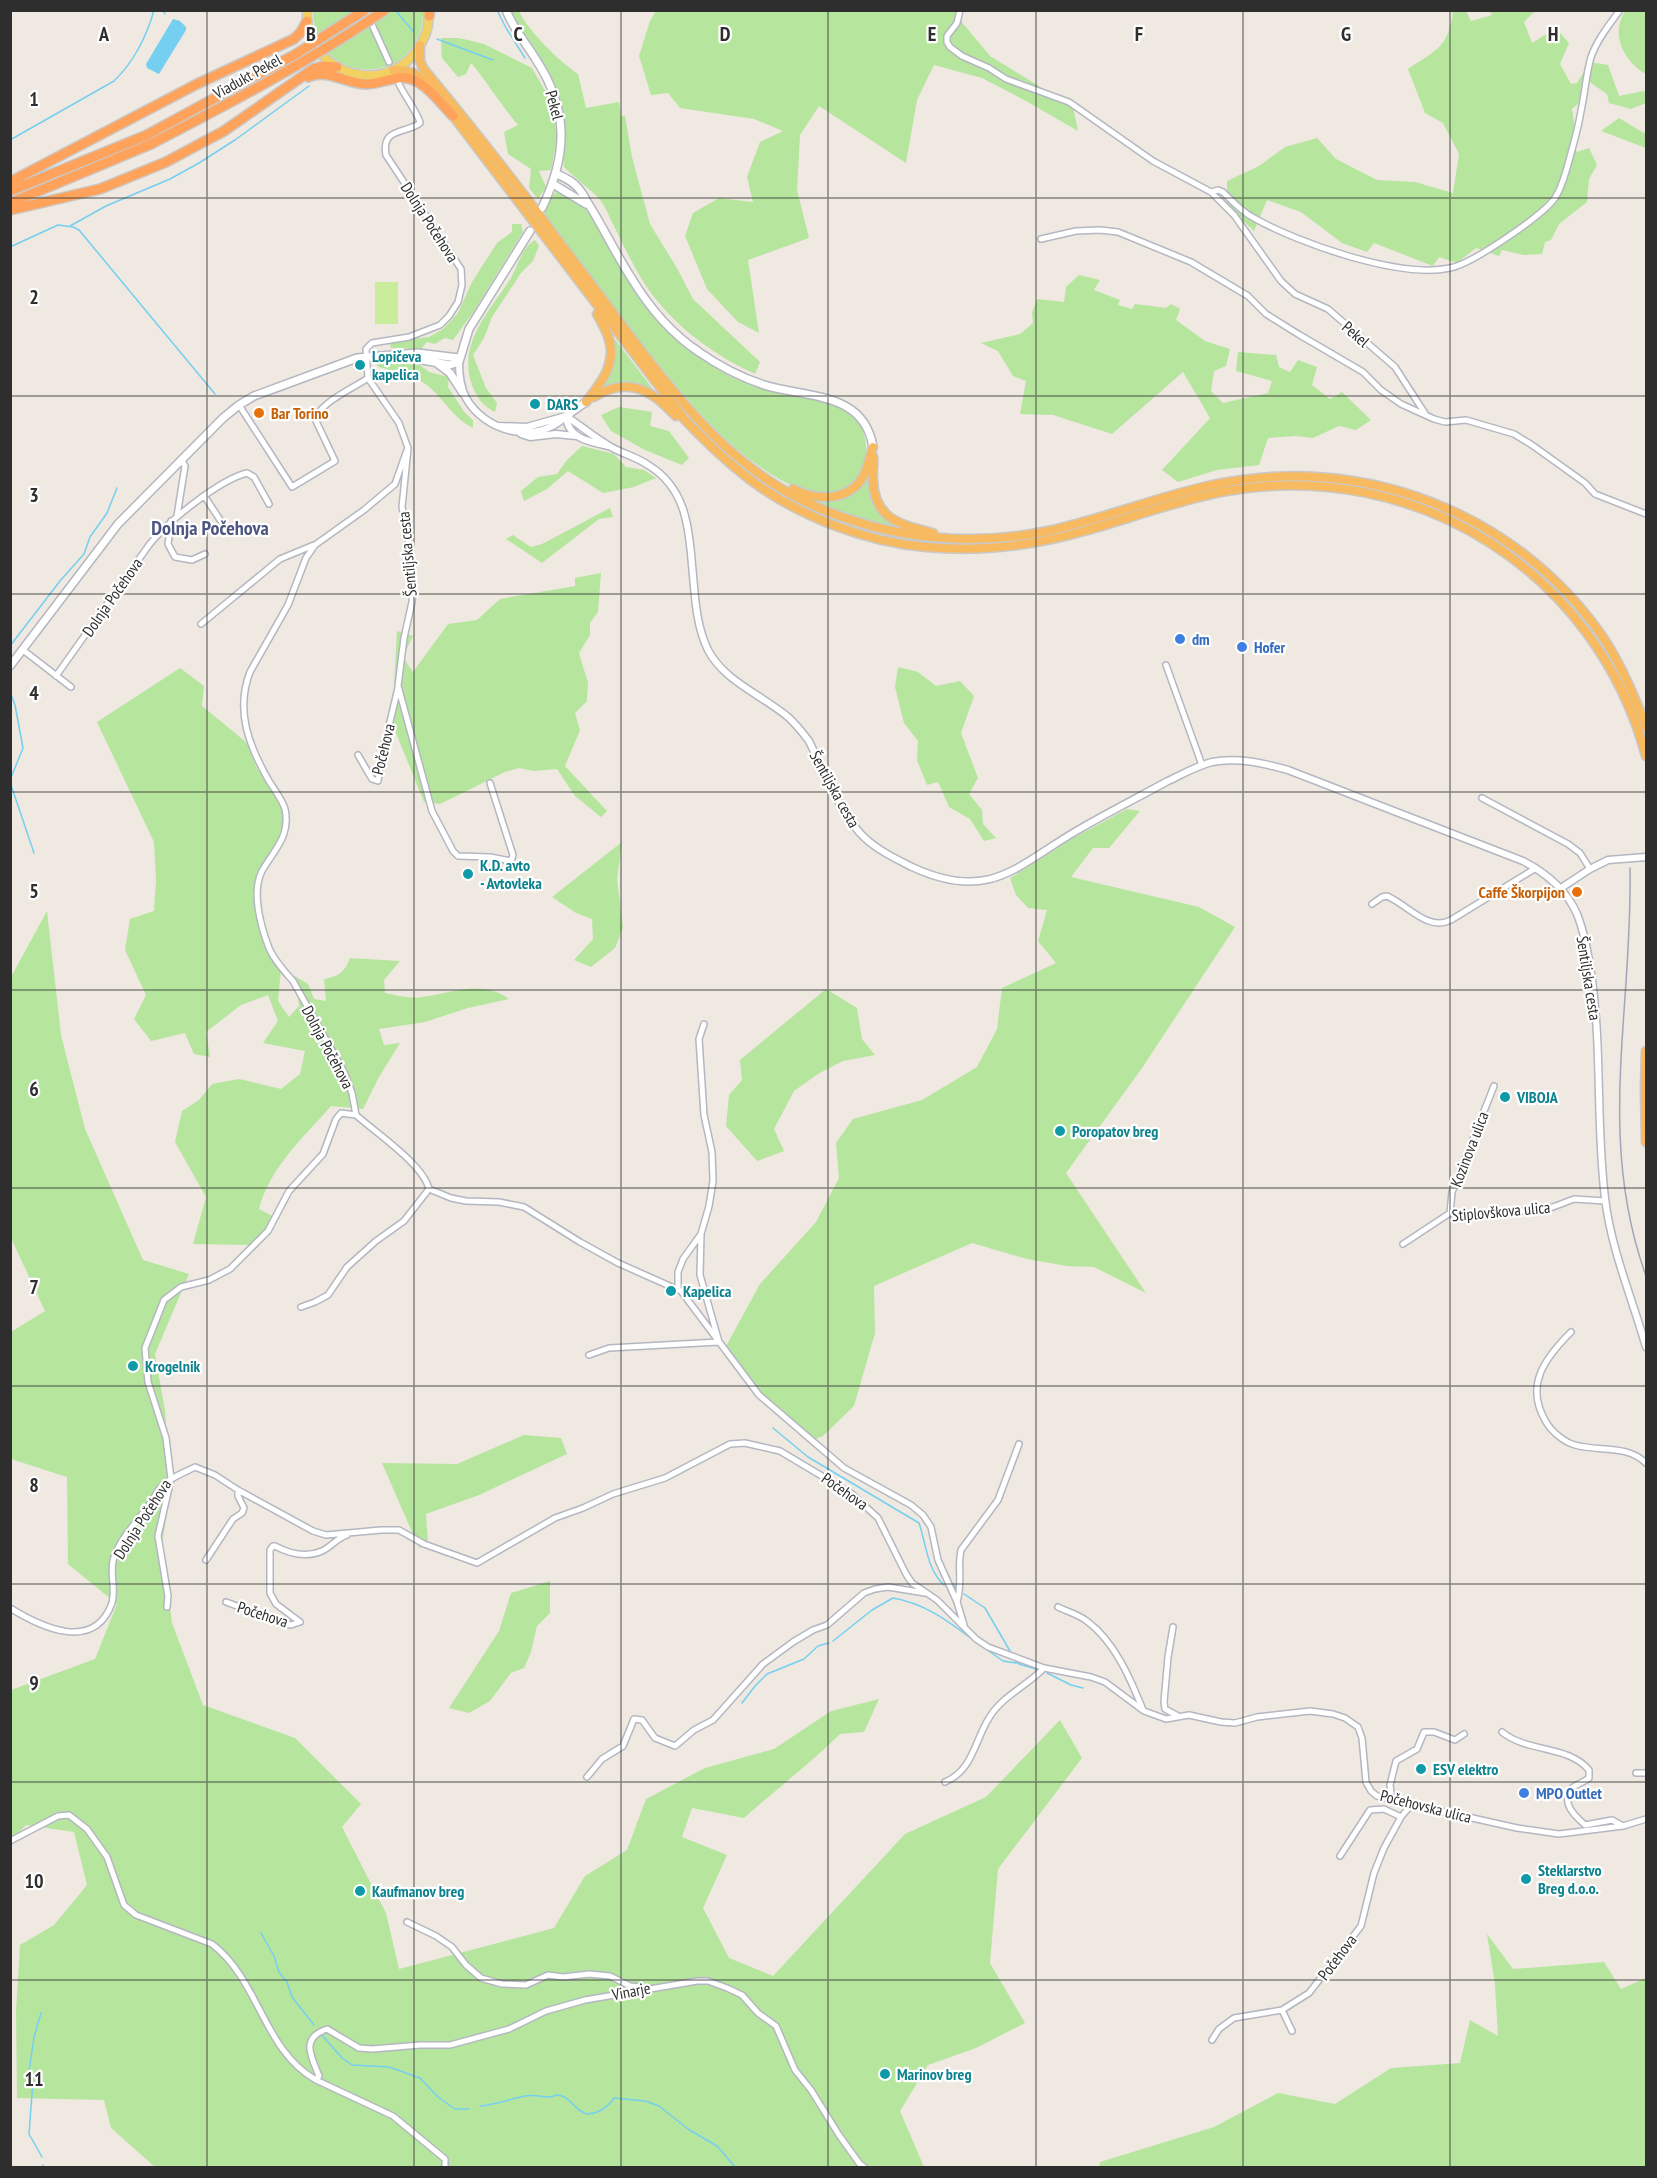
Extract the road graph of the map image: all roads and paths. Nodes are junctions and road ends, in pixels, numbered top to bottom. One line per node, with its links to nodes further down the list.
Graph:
1 (307, 10): 8 (main road)
2 (366, 10): 10 (street); 15 (highway, Viadukt Pekel, bridge)
3 (385, 10): 15 (highway, Viadukt Pekel, bridge)
4 (506, 10): 16 (main road, Pekel)
5 (960, 10): 20 (street, Pekel)
6 (1620, 10): 20 (street)
7 (429, 12): 9 (main road)
8 (307, 21): 11 (main road); 17 (highway)
9 (420, 45): 10 (main road); 46 (highway)
10 (391, 66): 11 (main road); 14 (highway)
11 (337, 67): 13 (highway)
12 (399, 84): 29 (street, Dolnja Počehova)
13 (293, 85): 14 (highway); 24 (highway)
14 (453, 116): 27 (highway)
15 (149, 139): 19 (highway); 21 (highway)
16 (557, 174): 18 (main road, Pekel); 23 (main road)
17 (10, 182)
18 (553, 184): 22 (main road, Pekel); 23 (main road)
19 (10, 191)
20 (1211, 192): 36 (street, Pekel)
21 (10, 203)
22 (542, 208)
23 (591, 209): 43 (main road)
24 (10, 210)
25 (530, 231): 30 (main road)
26 (1041, 239): 36 (street, Pekel)
27 (591, 300): 34 (highway); 38 (highway)
28 (396, 355): 29 (main road); 30 (main road); 31 (main road)
29 (366, 357): 32 (street, Šentiljska cesta); 35 (main road)
30 (459, 360): 31 (main road); 33 (street)
31 (434, 362): 33 (main road)
32 (368, 378): 35 (street); 44 (street, Šentiljska cesta)
33 (463, 393): 39 (street)
34 (586, 402): 37 (main road); 38 (highway)
35 (239, 405): 45 (main road)
36 (1426, 416): 49 (street)
37 (566, 417): 39 (street); 40 (street); 41 (street); 42 (street, Šentiljska cesta)
38 (685, 420): 65 (highway)
39 (498, 426): 40 (street)
40 (518, 433): 41 (street, Šentiljska cesta)
41 (576, 436): 42 (street, Šentiljska cesta)
42 (612, 447): 66 (street, Šentiljska cesta)
43 (873, 447): 46 (highway); 53 (highway)
44 (408, 448): 54 (street, Dolnja Počehova); 61 (street, Šentiljska cesta)
45 (181, 459): 50 (street); 57 (main road)
46 (752, 469): 53 (highway)
47 (205, 497): 48 (street, Dolnja Počehova); 50 (street, Dolnja Počehova); 52 (street)
48 (269, 504)
49 (1647, 514)
50 (177, 516): 51 (street, Dolnja Počehova)
51 (171, 521): 55 (street); 60 (street, Dolnja Počehova)
52 (226, 529)
53 (960, 540): 63 (highway)
54 (315, 545): 56 (street, Dolnja Počehova); 77 (street, Dolnja Počehova)
55 (205, 554)
56 (201, 624)
57 (23, 650): 59 (main road); 60 (street)
58 (1166, 665): 66 (street)
59 (10, 666)
60 (56, 676): 62 (street)
61 (398, 686): 64 (street, Počehova); 67 (street, Šentiljska cesta)
62 (71, 687)
63 (1647, 727)
64 (358, 755)
65 (1647, 756)
66 (1202, 765): 70 (street, Šentiljska cesta)
67 (490, 783)
68 (1482, 798): 71 (street)
69 (1647, 858): 71 (street)
70 (1536, 868): 72 (street, Šentiljska cesta); 73 (street)
71 (1590, 869): 72 (street)
72 (1561, 888): 80 (street, Šentiljska cesta)
73 (1372, 904)
74 (704, 1024): 82 (street)
75 (1647, 1052): 78 (highway)
76 (1494, 1086): 81 (street, Kozinova ulica)
77 (356, 1115): 79 (street); 92 (street, Dolnja Počehova)
78 (1647, 1142)
79 (429, 1189): 84 (street, Počehova); 85 (street)
80 (1605, 1201): 81 (street, Stiplovškova ulica); 88 (street, Šentiljska cesta)
81 (1450, 1213): 83 (street, Stiplovškova ulica)
82 (701, 1234): 84 (street); 87 (street)
83 (1403, 1244)
84 (678, 1289): 87 (street, Počehova)
85 (301, 1306)
86 (1570, 1332): 91 (street)
87 (719, 1342): 89 (street); 98 (street, Počehova)
88 (1647, 1347)
89 (589, 1355)
90 (1019, 1444): 98 (street)
91 (1647, 1463)
92 (171, 1479): 93 (street, Počehova); 99 (street); 101 (street, Dolnja Počehova)
93 (238, 1490): 94 (street, Počehova); 95 (street)
94 (354, 1532): 96 (street, Počehova); 97 (street, Počehova)
95 (206, 1560)
96 (927, 1594): 103 (street, Počehovska ulica); 111 (street)
97 (226, 1602)
98 (957, 1602): 103 (street, Počehova)
99 (167, 1607)
100 (1058, 1607): 105 (street)
101 (10, 1608)
102 (1173, 1627): 106 (street)
103 (965, 1628): 104 (street, Počehovska ulica)
104 (1044, 1668): 105 (street, Počehovska ulica); 112 (street)
105 (1144, 1711): 106 (street, Počehovska ulica)
106 (1178, 1716): 113 (street, Počehovska ulica)
107 (1502, 1732): 117 (street, Počehovska ulica)
108 (1464, 1734): 113 (street)
109 (1636, 1773): 110 (street)
110 (1647, 1773)
111 (587, 1776)
112 (945, 1782)
113 (1392, 1800): 114 (street, Počehovska ulica)
114 (1410, 1807): 115 (street, Počehova); 117 (street, Počehovska ulica)
115 (1402, 1816): 119 (street); 122 (street, Počehova)
116 (1647, 1819): 117 (street, Počehovska ulica)
117 (1623, 1826)
118 (10, 1841): 125 (street)
119 (1340, 1856)
120 (407, 1922): 121 (street)
121 (648, 1988): 125 (street, Vinarje); 127 (street, Vinarje)
122 (1282, 2010): 123 (street); 124 (street, Počehova)
123 (1292, 2031)
124 (1212, 2040)
125 (316, 2080): 126 (street)
126 (445, 2168)
127 (865, 2168)

